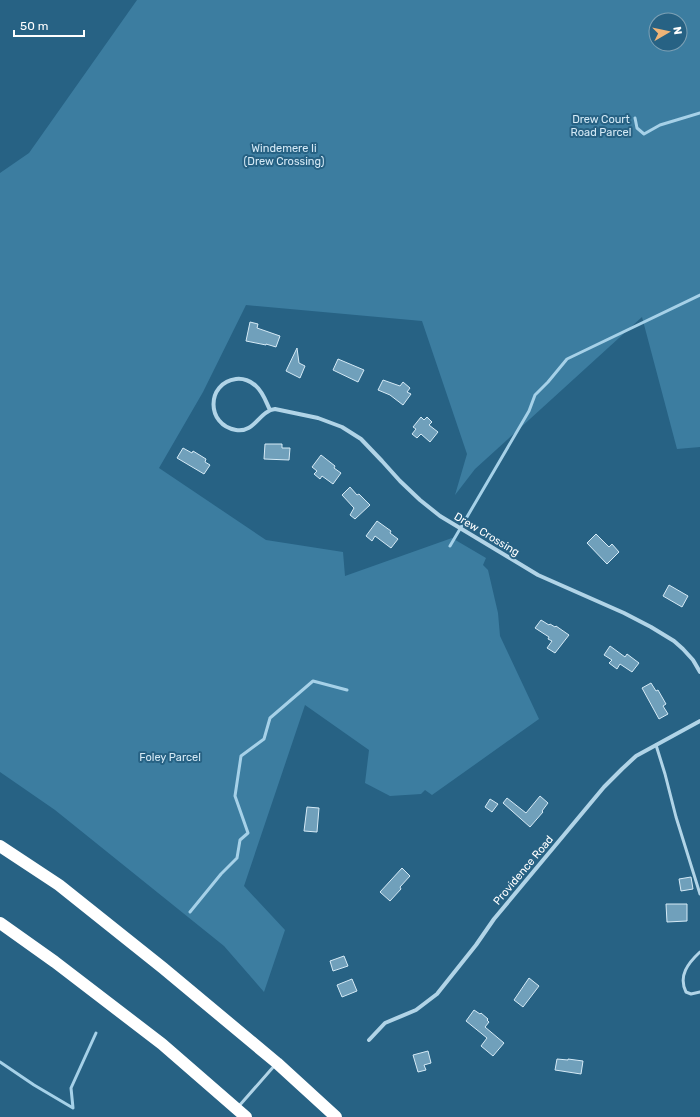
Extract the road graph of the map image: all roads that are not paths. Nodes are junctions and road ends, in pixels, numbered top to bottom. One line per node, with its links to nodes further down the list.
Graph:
1 (270, 410): 1 (street); 2 (street, Drew Crossing)
2 (700, 672)
3 (700, 721): 4 (street, Providence Road)
4 (656, 746): 6 (lane); 10 (street, Providence Road)
5 (0, 846): 11 (highway)
6 (700, 894)
7 (0, 923): 12 (highway)
8 (700, 952): 9 (lane)
9 (700, 992)
10 (369, 1040)
11 (277, 1063): 12 (lane); 13 (highway)
12 (241, 1113)
13 (336, 1117)

